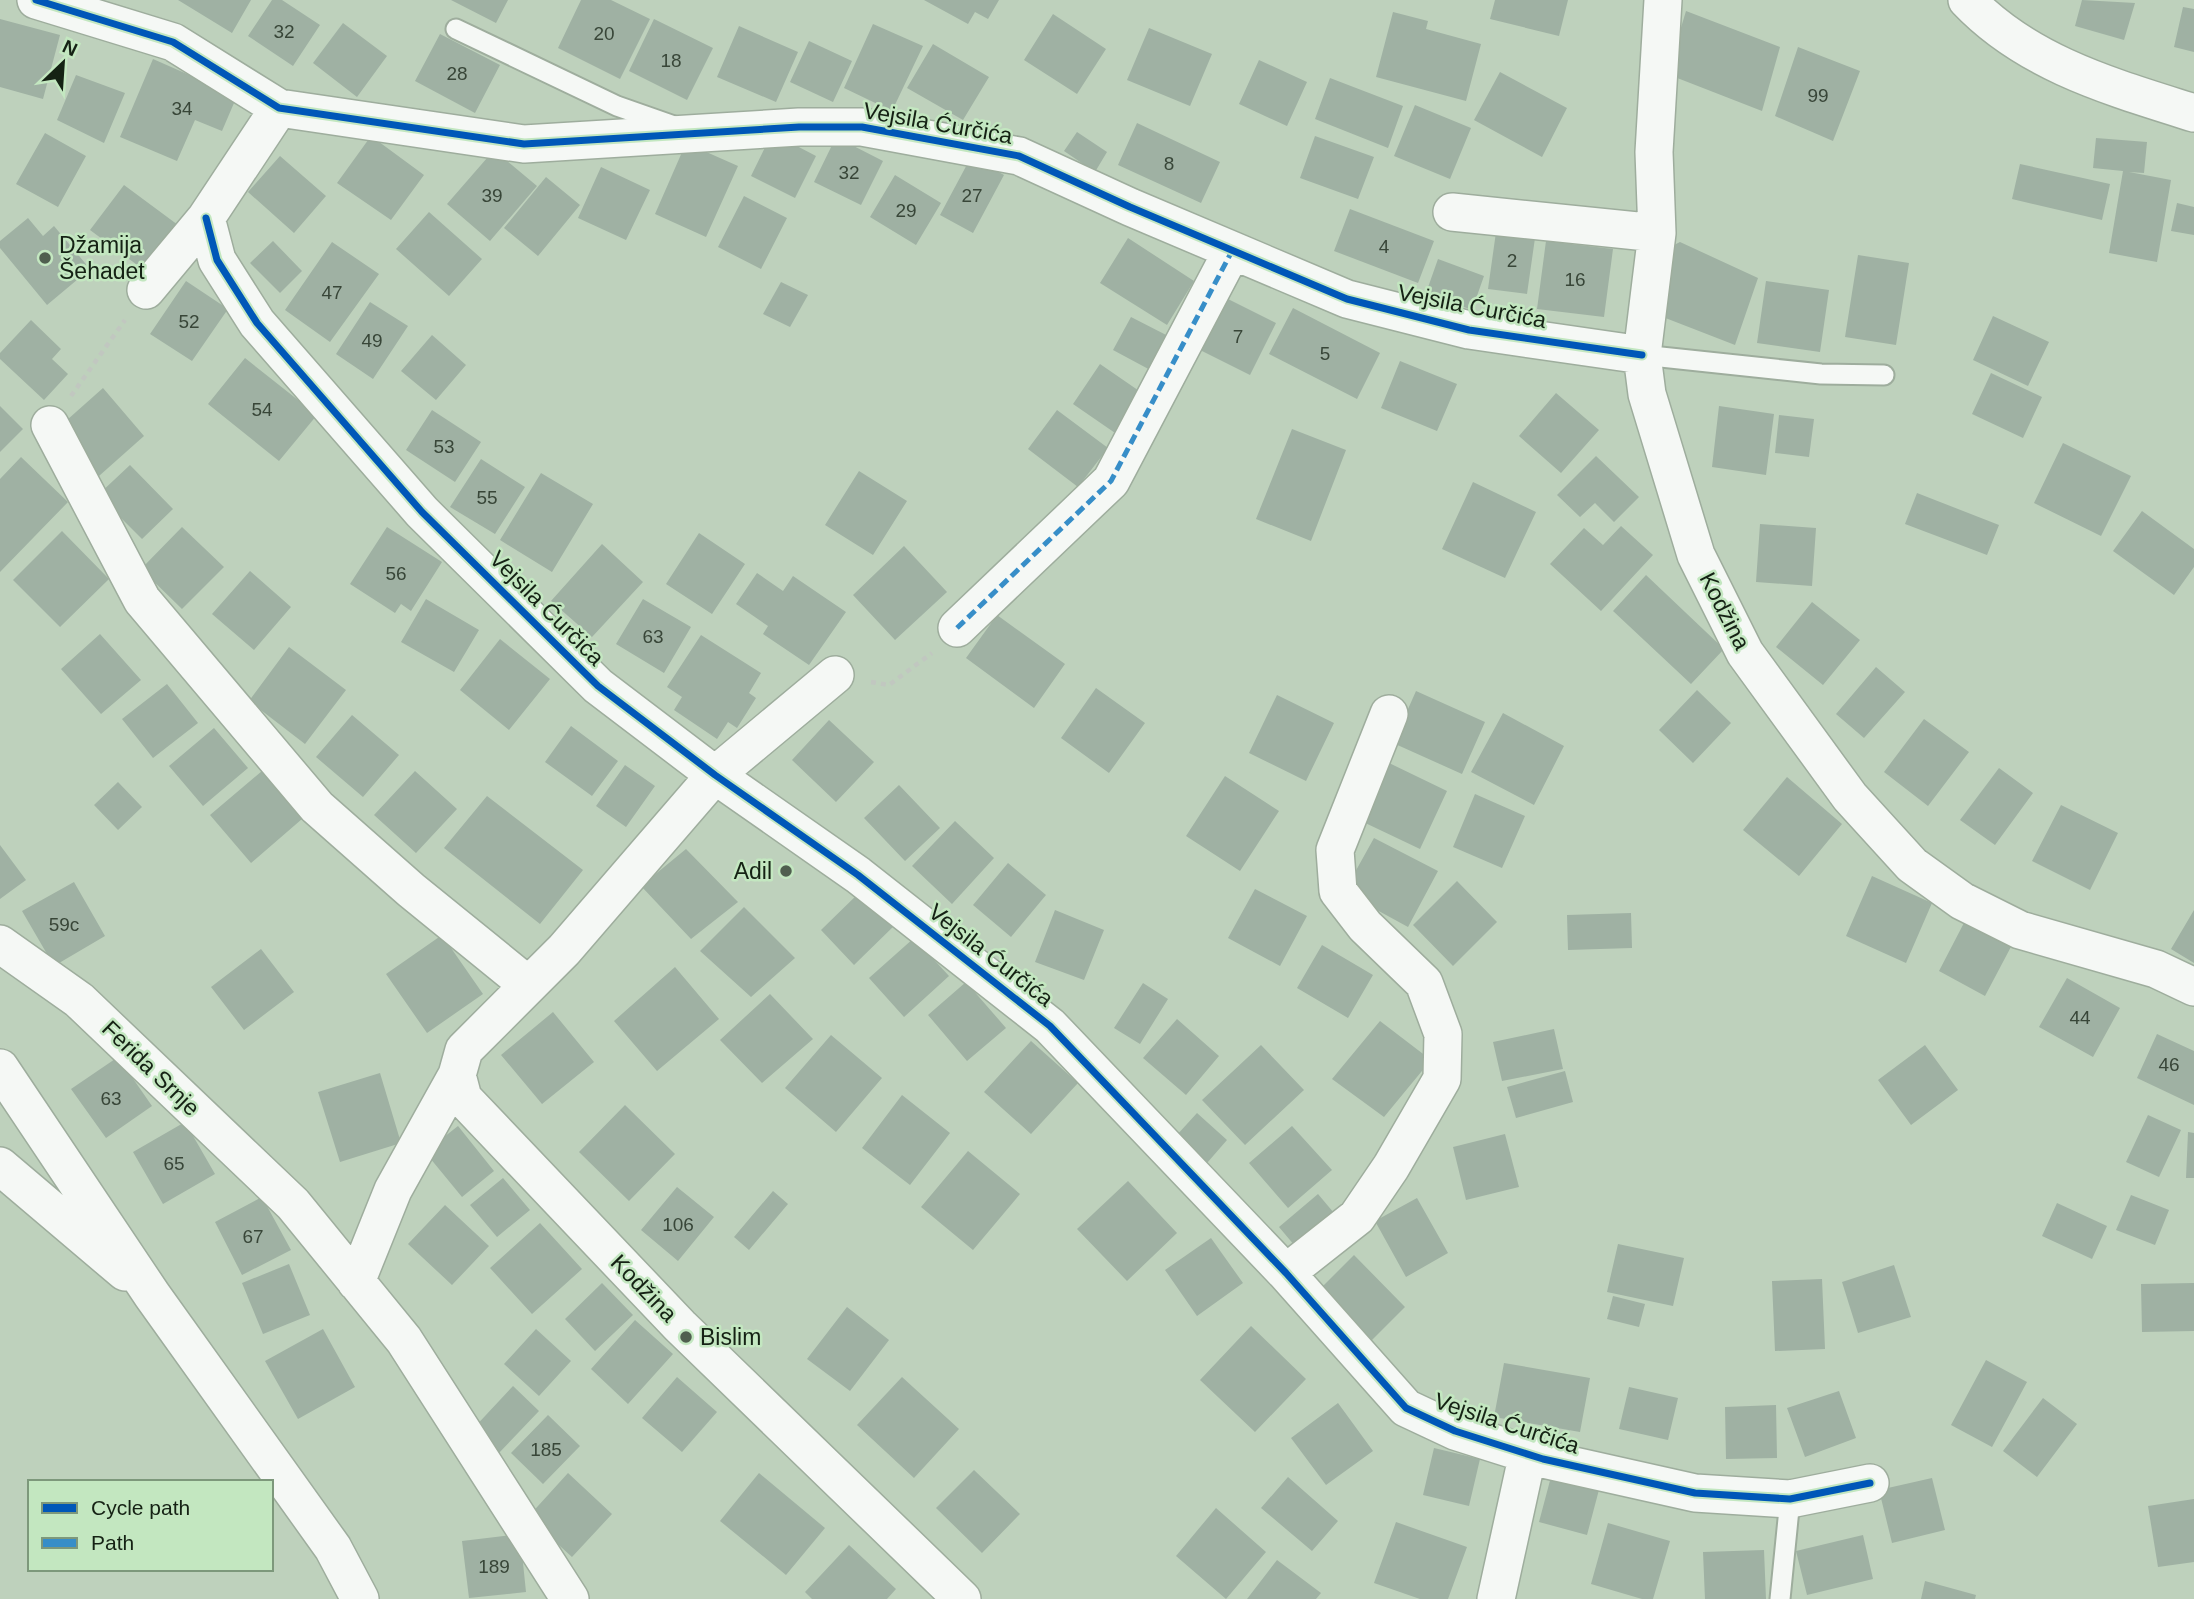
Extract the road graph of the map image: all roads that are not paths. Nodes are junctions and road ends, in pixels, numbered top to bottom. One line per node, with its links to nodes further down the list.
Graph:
1 (36, 0): 5 (street)
2 (1663, 0): 10 (street, Kodžina)
3 (1967, 0): 6 (street)
4 (456, 29): 7 (lane)
5 (279, 108): 7 (street, Vejsila Ćurčića); 9 (street)
6 (2194, 113)
7 (701, 135): 11 (street, Vejsila Ćurčića)
8 (1452, 212): 10 (street)
9 (206, 218): 12 (street); 19 (street, Vejsila Ćurčića)
10 (1657, 233): 13 (street, Kodžina)
11 (1232, 251): 13 (street, Vejsila Ćurčića); 16 (street)
12 (146, 290)
13 (1642, 355): 14 (lane); 22 (street, Kodžina)
14 (1884, 375)
15 (50, 425): 21 (street)
16 (957, 628)
17 (835, 675): 19 (street)
18 (1389, 715): 26 (street)
19 (715, 775): 21 (street); 26 (street, Vejsila Ćurčića)
20 (0, 944): 27 (street, Ferida Srnje)
21 (528, 985): 24 (street)
22 (2194, 987)
23 (0, 1068): 28 (street)
24 (457, 1075): 27 (street); 34 (street, Kodžina)
25 (0, 1166): 28 (street)
26 (1286, 1273): 29 (street, Vejsila Ćurčića)
27 (356, 1282): 33 (street)
28 (152, 1295): 32 (street)
29 (1528, 1453): 31 (street, Vejsila Ćurčića); 35 (street)
30 (1870, 1483): 31 (street, Vejsila Ćurčića)
31 (1790, 1499): 36 (lane)
32 (360, 1599)
33 (570, 1599)
34 (962, 1599)
35 (1496, 1599)
36 (1780, 1599)

